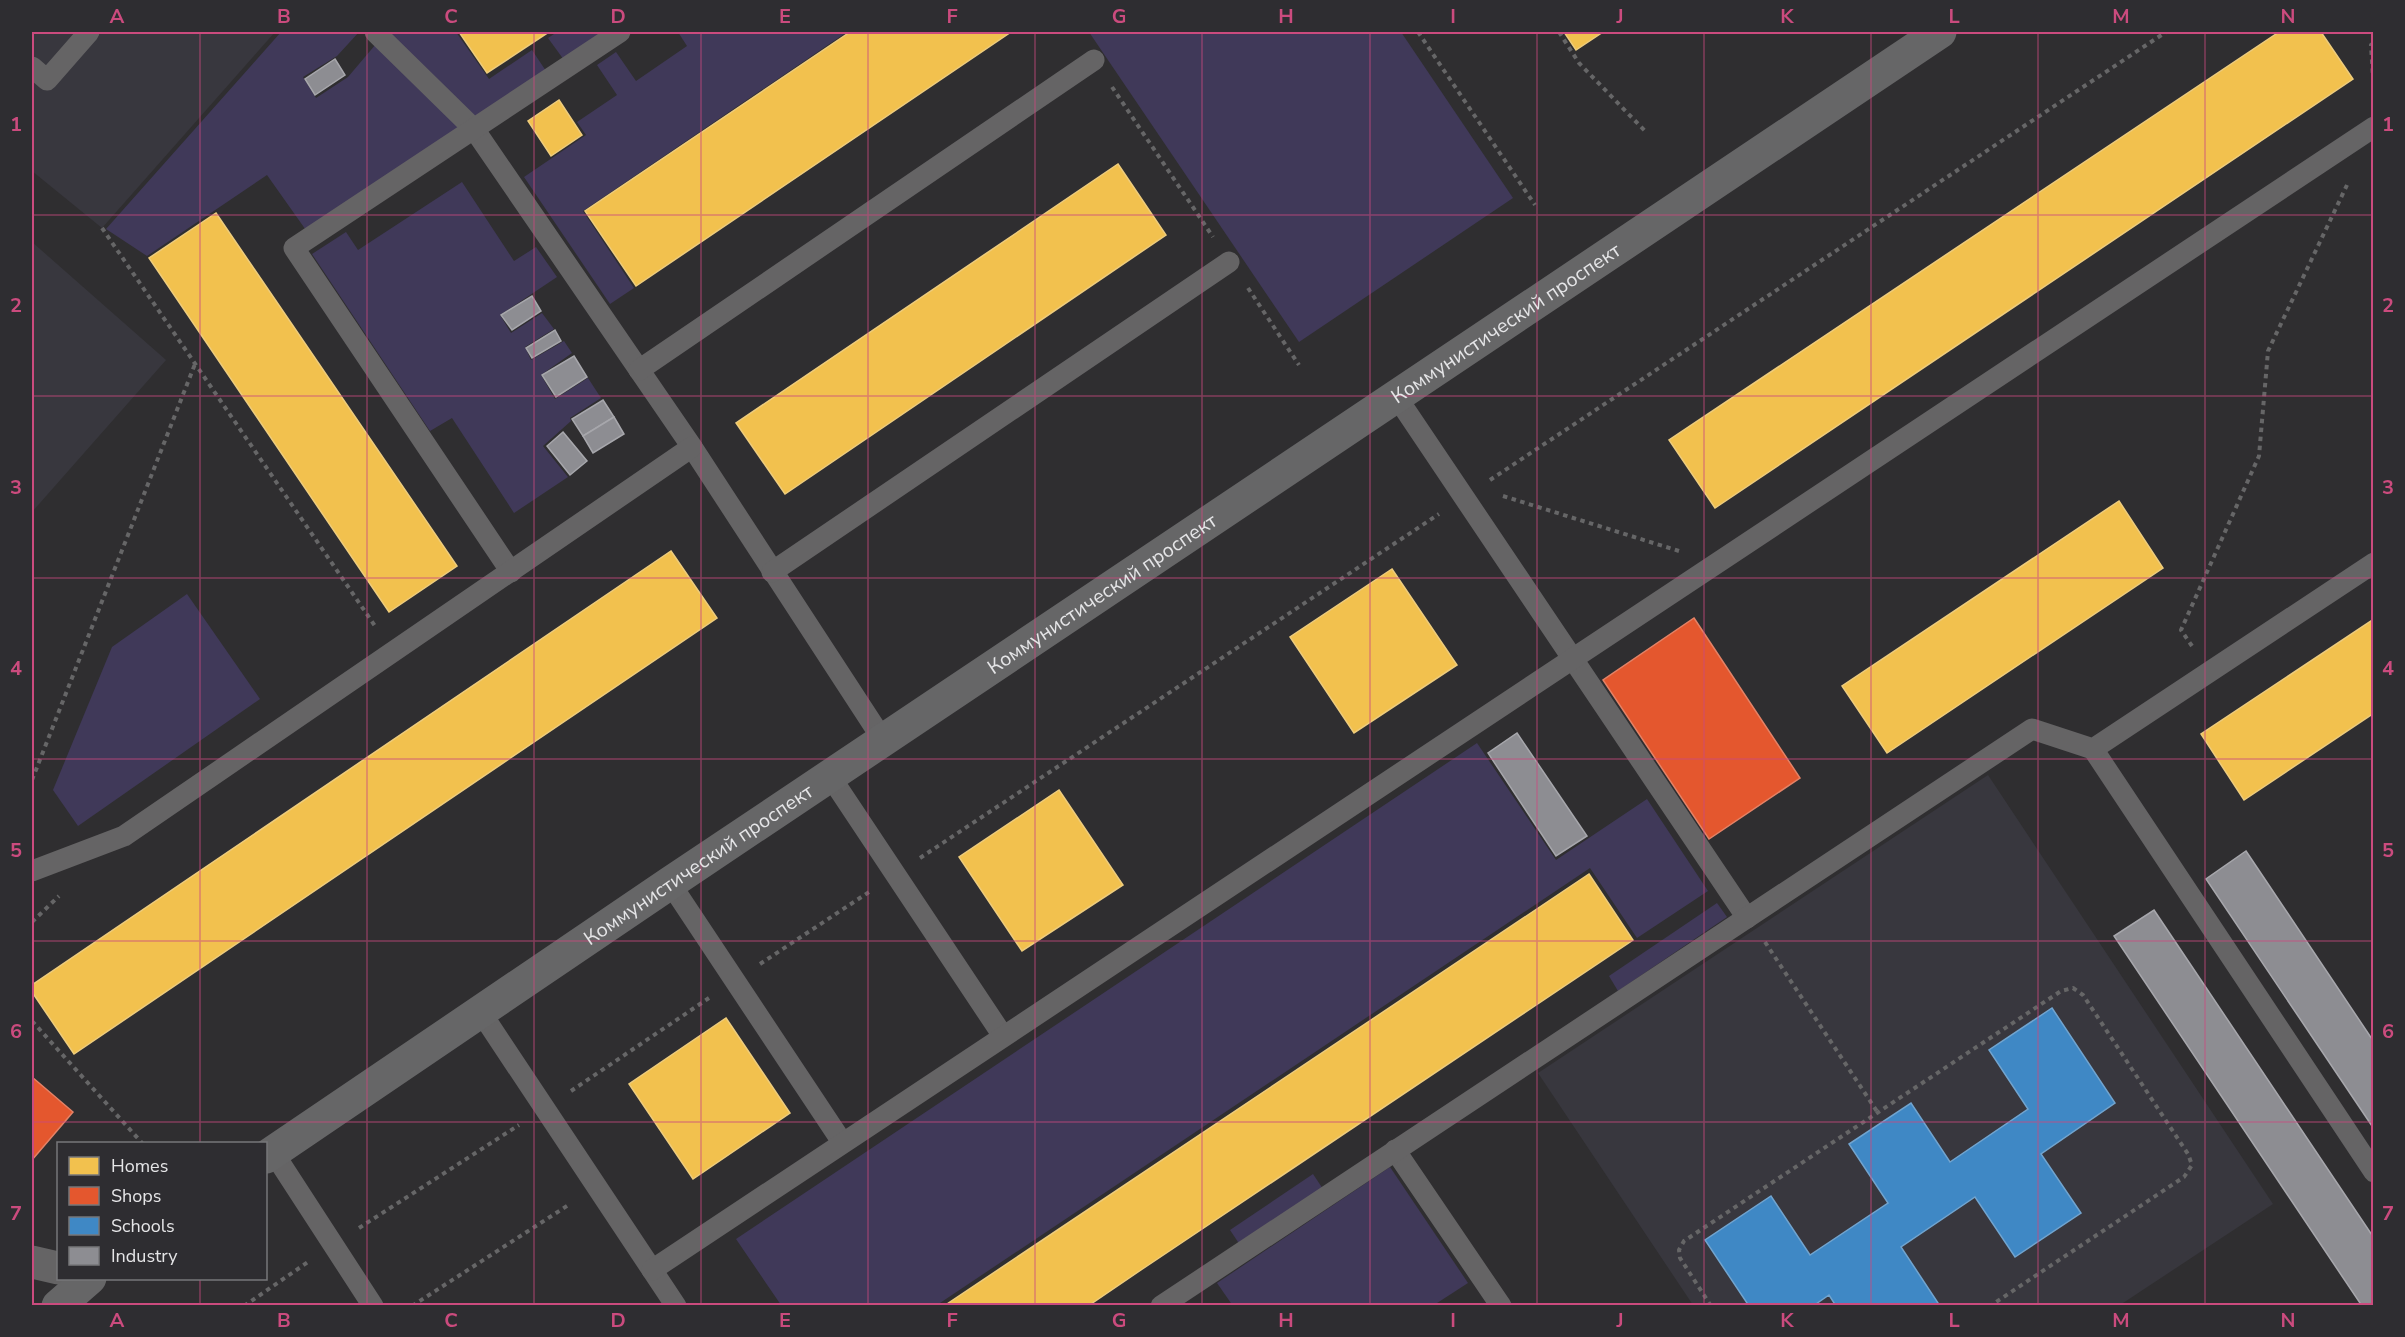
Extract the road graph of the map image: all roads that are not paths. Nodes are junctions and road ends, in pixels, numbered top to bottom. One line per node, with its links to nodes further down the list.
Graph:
1 (89, 32): 6 (lane)
2 (375, 32): 8 (lane)
3 (620, 32): 8 (lane)
4 (1940, 32): 11 (main road, Коммунистический проспект)
5 (1094, 60): 10 (lane)
6 (32, 67)
7 (2373, 127): 16 (lane)
8 (474, 129): 10 (lane); 14 (lane)
9 (1230, 261): 15 (lane)
10 (639, 370): 12 (lane)
11 (1396, 396): 16 (lane); 17 (main road, Коммунистический проспект)
12 (692, 447): 14 (lane); 15 (lane)
13 (2373, 563): 18 (lane)
14 (511, 572): 20 (lane)
15 (772, 572): 17 (lane)
16 (1572, 658): 22 (lane); 24 (lane)
17 (884, 740): 19 (main road, Коммунистический проспект)
18 (2093, 749): 22 (lane); 28 (lane)
19 (830, 776): 21 (main road, Коммунистический проспект); 24 (lane)
20 (32, 871)
21 (670, 883): 23 (main road, Коммунистический проспект); 25 (lane)
22 (1747, 918): 26 (lane)
23 (480, 1011): 27 (main road, Коммунистический проспект); 31 (lane)
24 (1003, 1036): 25 (lane)
25 (842, 1142): 31 (lane)
26 (1395, 1150): 36 (lane); 37 (lane)
27 (269, 1155): 34 (lane)
28 (2373, 1172)
29 (32, 1262): 30 (street)
30 (57, 1268)
31 (652, 1270): 35 (lane)
32 (88, 1280): 33 (main road)
33 (58, 1305)
34 (373, 1305)
35 (676, 1305)
36 (1161, 1305)
37 (1501, 1305)

